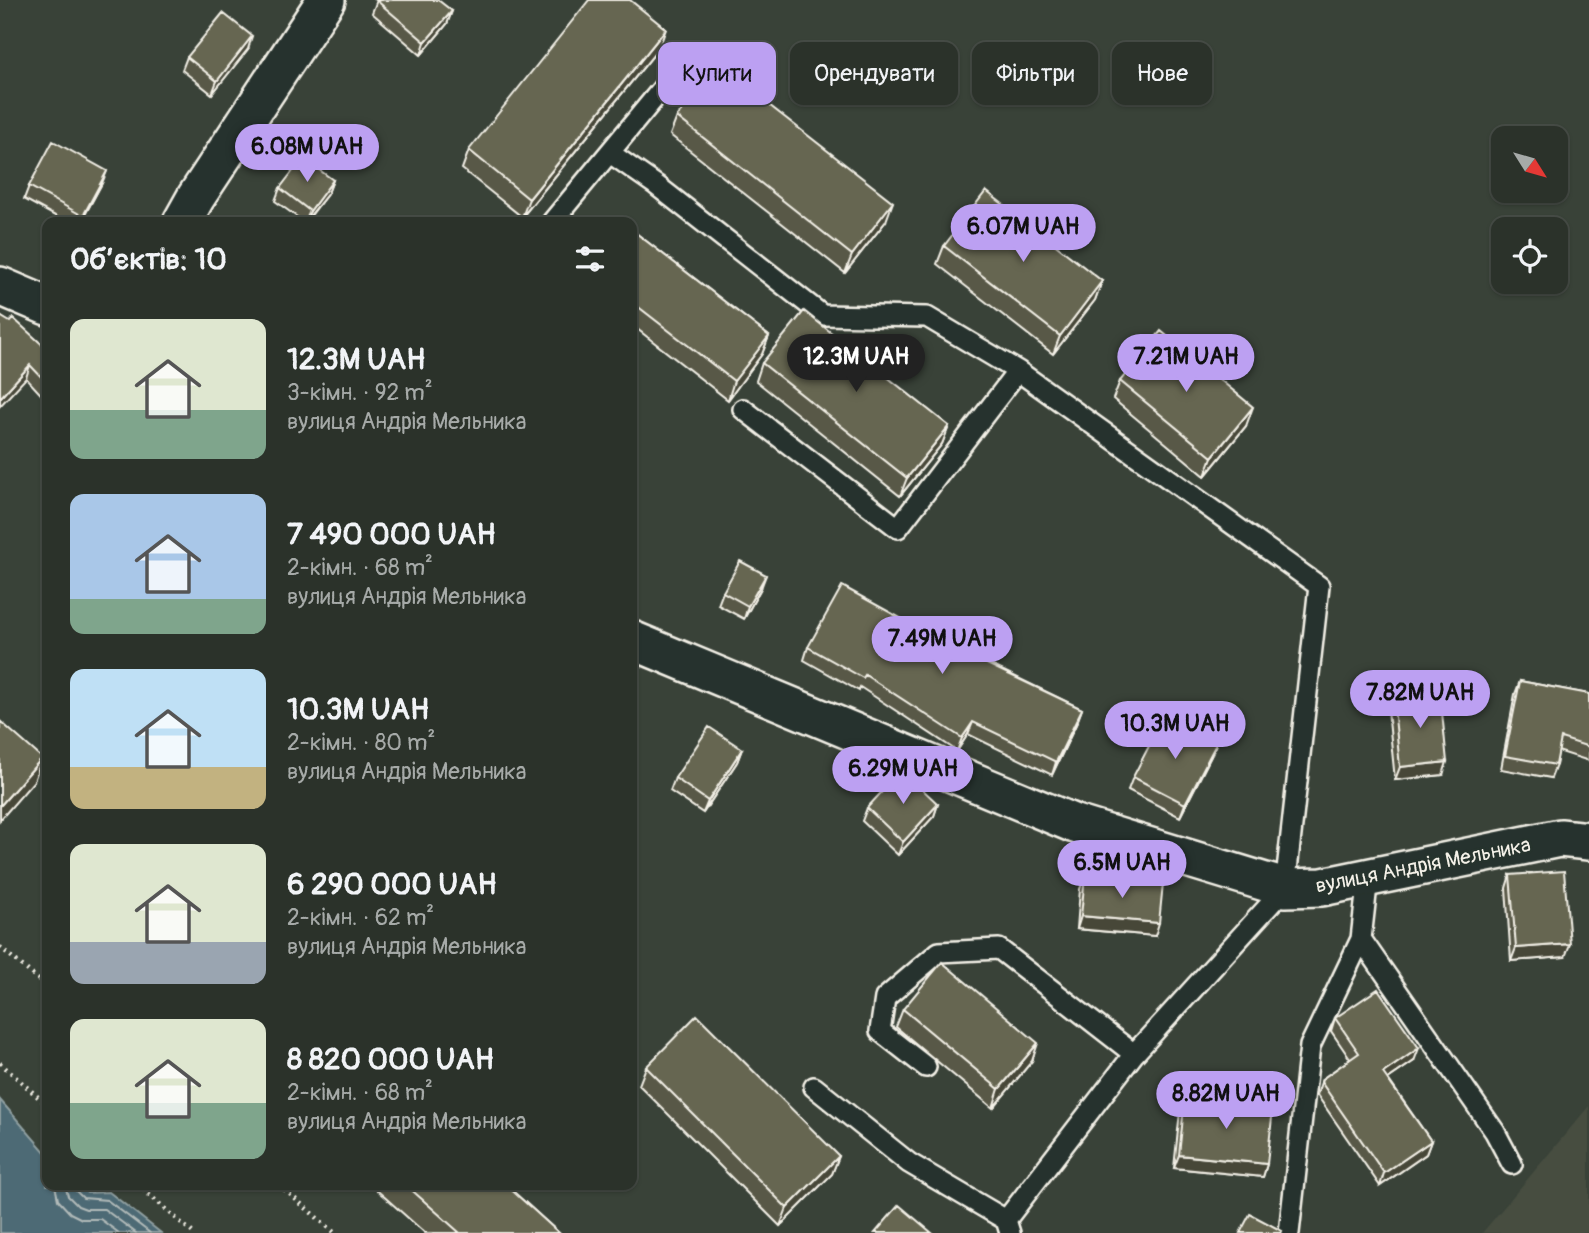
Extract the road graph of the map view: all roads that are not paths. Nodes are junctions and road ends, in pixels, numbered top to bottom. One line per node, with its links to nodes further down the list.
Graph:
1 (326, 0): 4 (street)
2 (658, 94): 3 (lane)
3 (610, 153): 5 (lane); 8 (lane)
4 (185, 217)
5 (556, 217)
6 (0, 286): 7 (street)
7 (42, 304)
8 (1018, 371): 9 (lane); 13 (lane)
9 (743, 409)
10 (637, 642): 13 (street, вулиця Андрія Мельника)
11 (1589, 841): 12 (street, вулиця Андрія Мельника)
12 (1368, 877): 13 (street, вулиця Андрія Мельника); 14 (lane)
13 (1285, 888): 15 (lane)
14 (1361, 939): 18 (lane); 20 (lane)
15 (1134, 1054): 16 (lane); 19 (lane)
16 (926, 1067)
17 (814, 1087): 19 (lane)
18 (1512, 1164)
19 (1008, 1226)
20 (1289, 1233)

